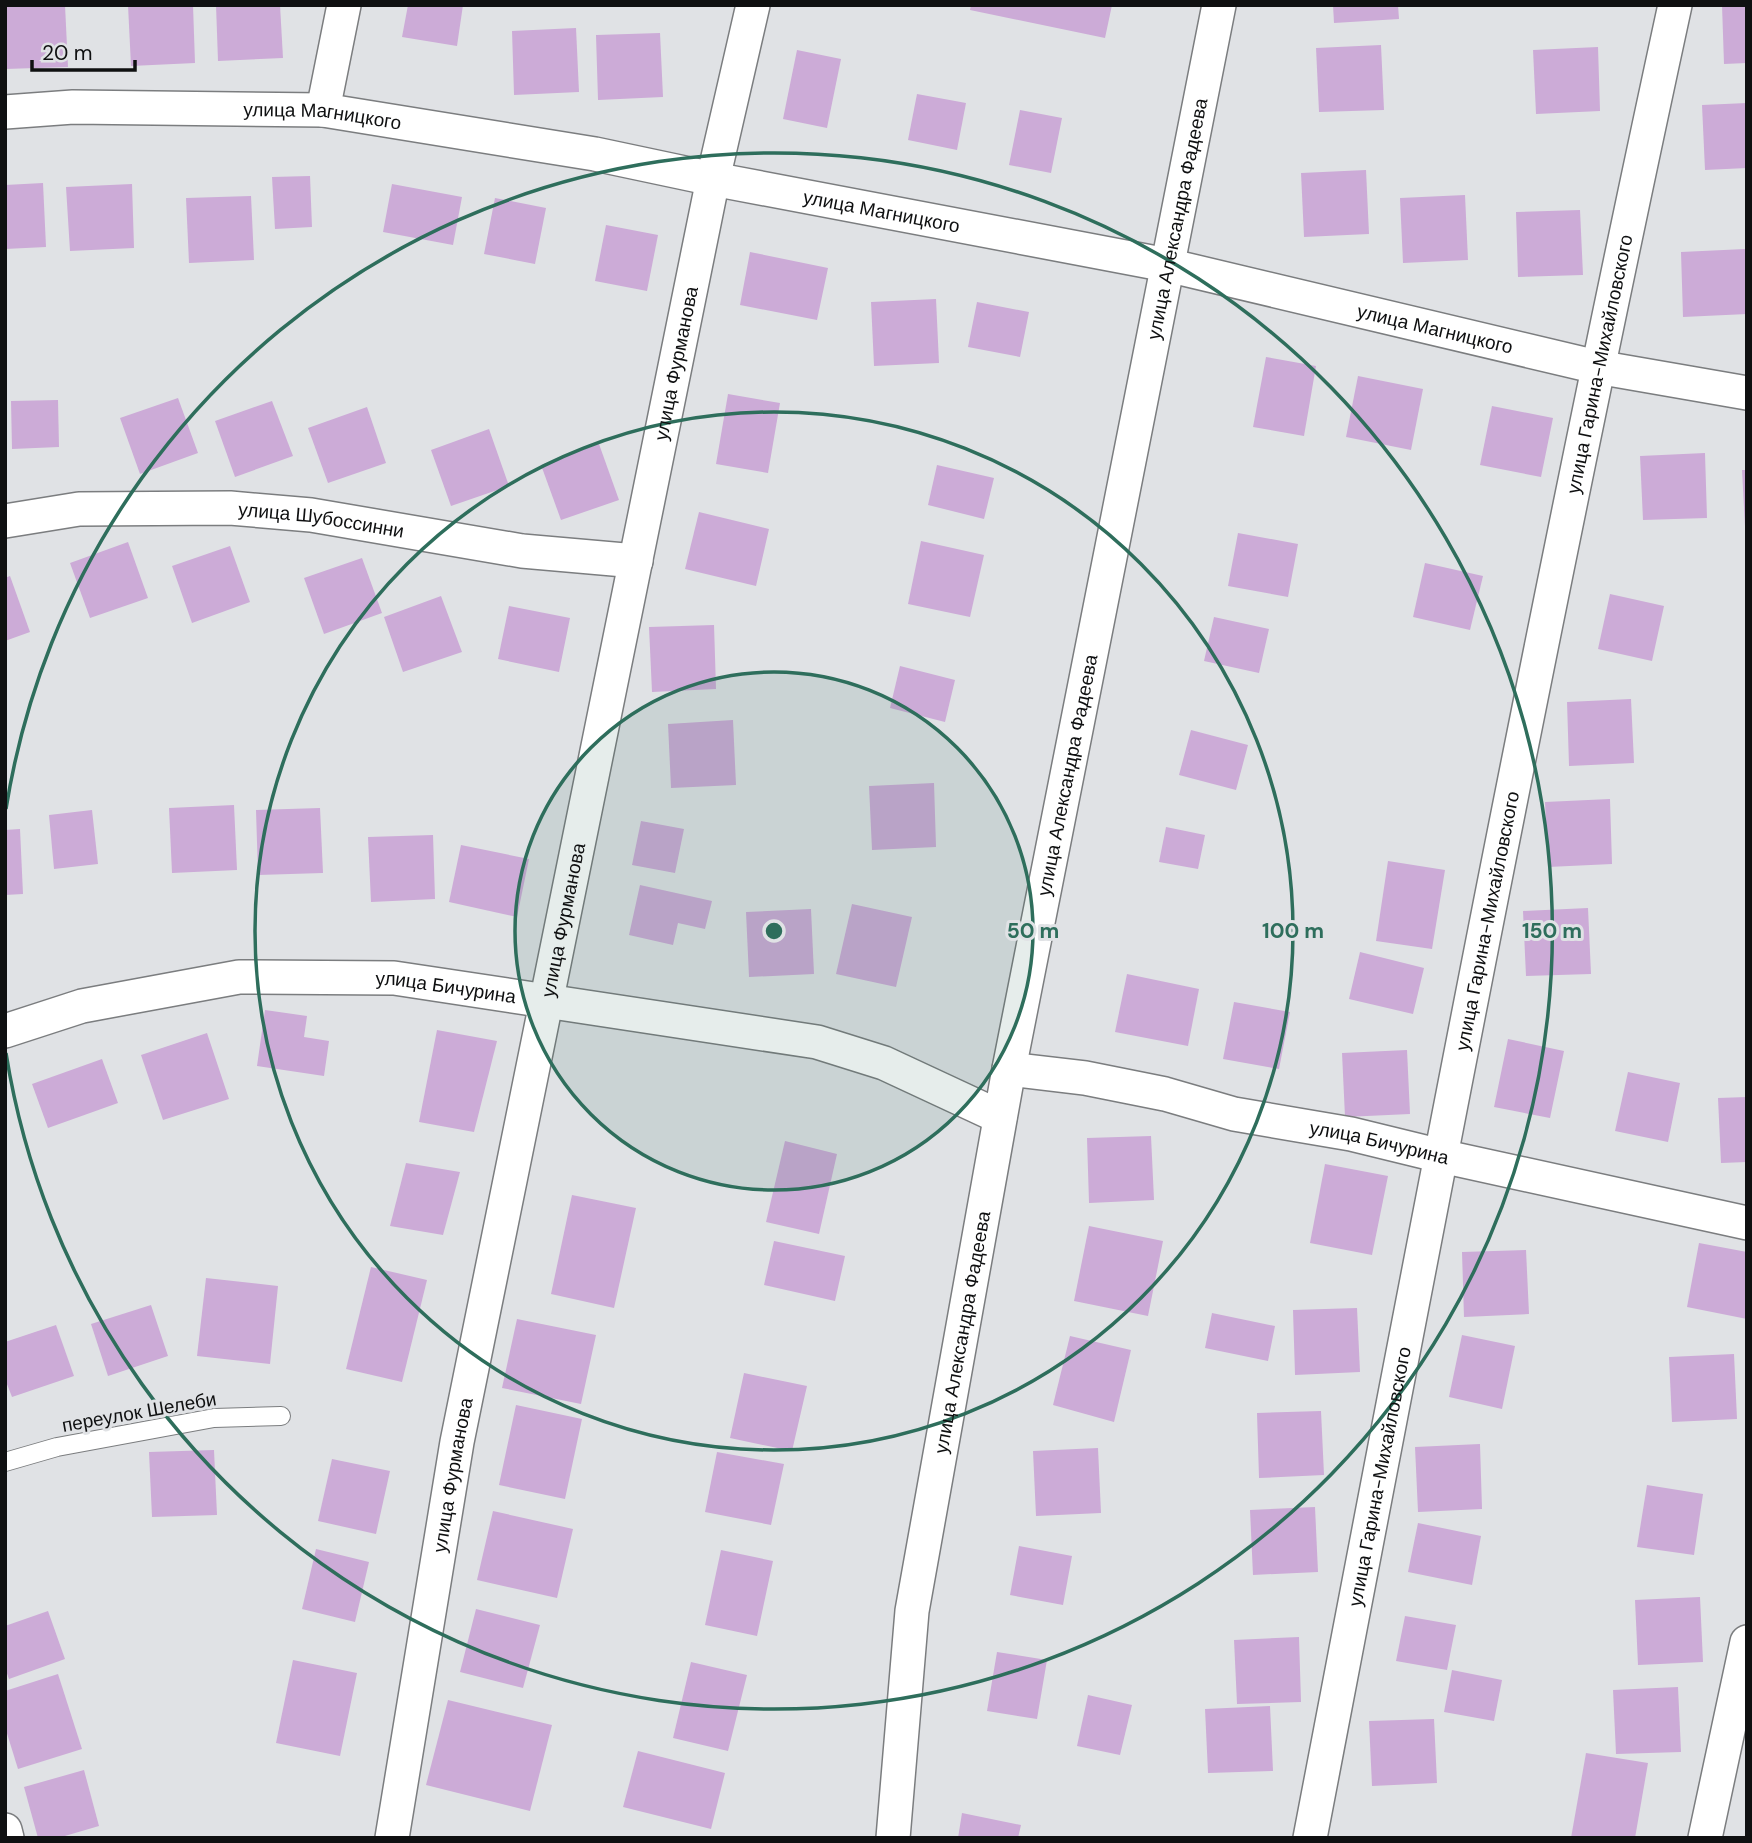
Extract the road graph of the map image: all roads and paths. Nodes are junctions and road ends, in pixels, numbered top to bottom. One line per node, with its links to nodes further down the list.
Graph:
1 (344, 5): 5 (street)
2 (753, 5): 7 (street, улица Фурманова)
3 (1219, 5): 8 (street, улица Александра Фадеева)
4 (1675, 5): 9 (street, улица Гарина-Михайловского)
5 (323, 110): 6 (street, улица Магницкого); 7 (street, улица Магницкого)
6 (5, 112)
7 (713, 179): 8 (street, улица Магницкого); 12 (street, улица Фурманова)
8 (1167, 265): 9 (street, улица Магницкого); 15 (street, улица Александра Фадеева)
9 (1597, 367): 10 (street, улица Магницкого); 17 (street, улица Гарина-Михайловского)
10 (1747, 393)
11 (5, 521): 12 (street, улица Шубоссинни)
12 (636, 561): 13 (street, улица Фурманова)
13 (546, 999): 14 (street, улица Бичурина); 16 (street, улица Бичурина); 24 (street, улица Фурманова)
14 (5, 1031)
15 (1009, 1069): 16 (street, улица Александра Фадеева); 17 (street, улица Бичурина)
16 (1000, 1117): 25 (street, улица Александра Фадеева)
17 (1441, 1156): 18 (street, улица Бичурина); 26 (street, улица Гарина-Михайловского)
18 (1747, 1223)
19 (281, 1416): 20 (lane, переулок Шелеби)
20 (5, 1462)
21 (1747, 1642): 27 (street)
22 (5, 1830): 23 (street)
23 (7, 1838)
24 (392, 1838)
25 (893, 1838)
26 (1310, 1838)
27 (1704, 1838)

